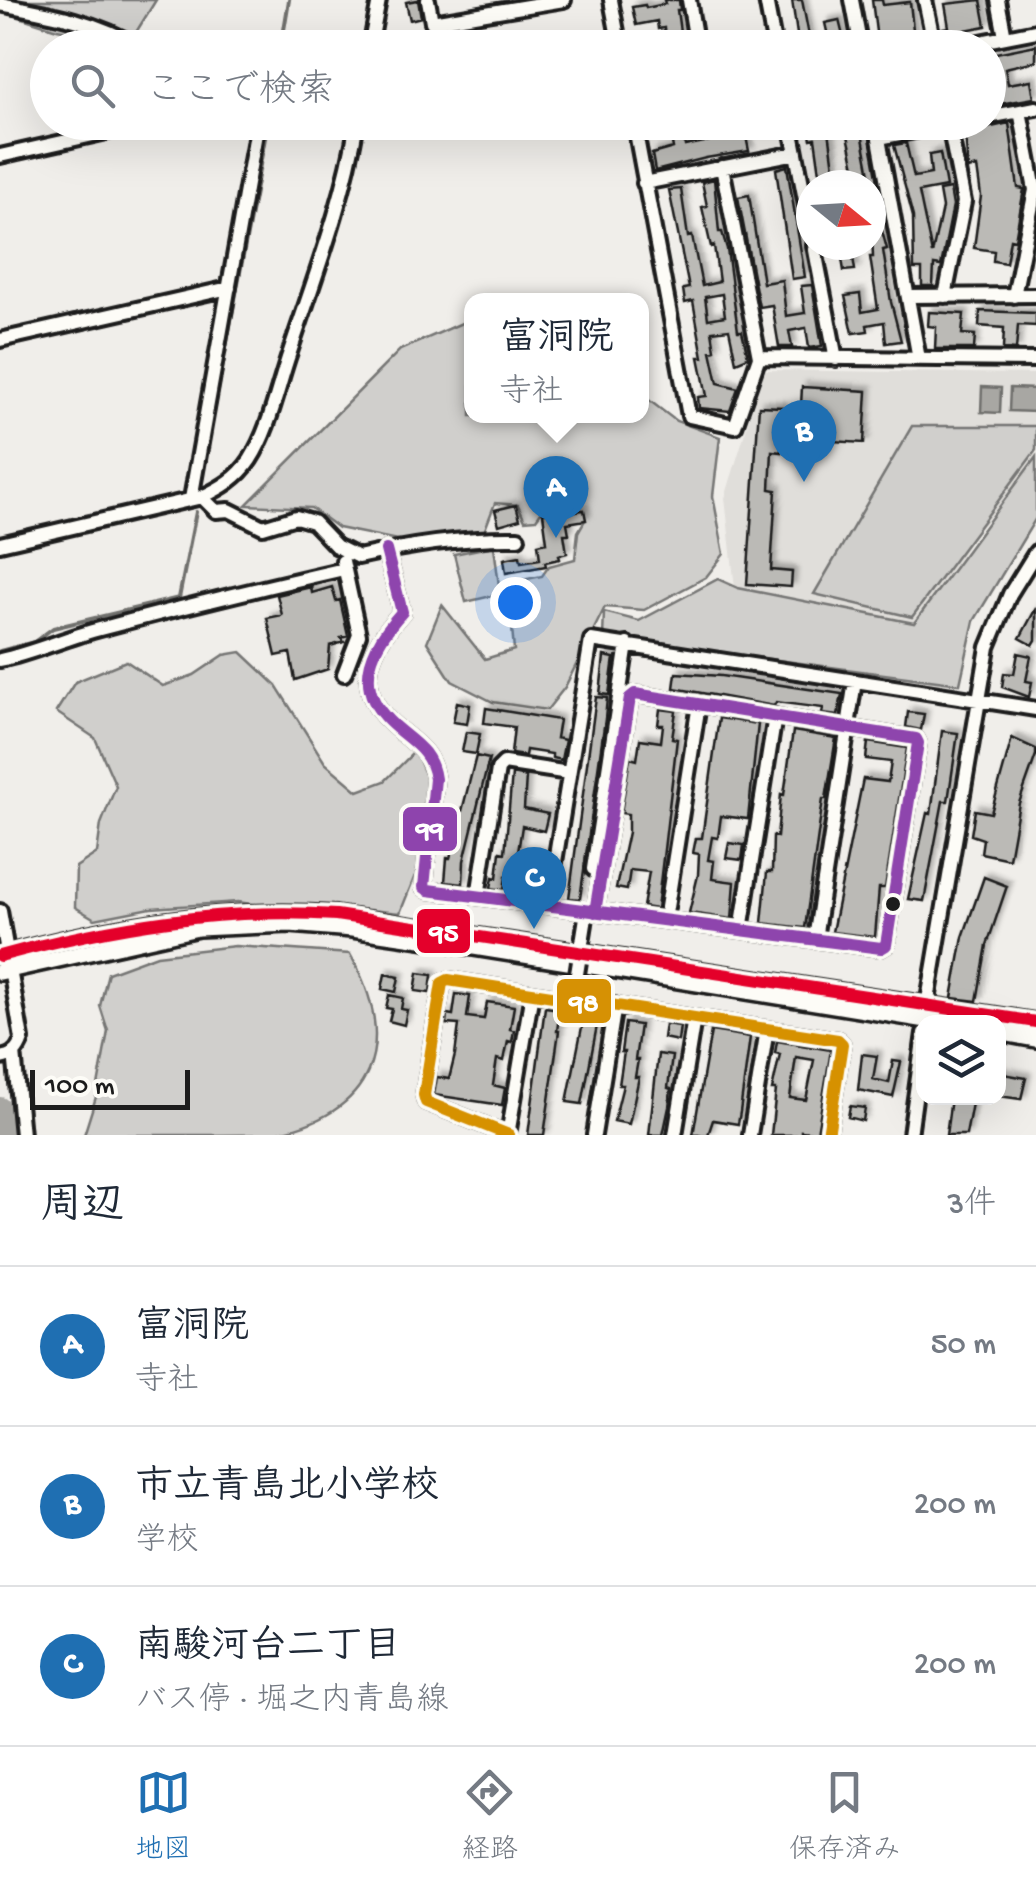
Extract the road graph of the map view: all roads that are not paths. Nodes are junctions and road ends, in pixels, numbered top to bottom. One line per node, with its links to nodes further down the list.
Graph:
1 (379, 0): 12 (street)
2 (428, 0): 3 (street)
3 (564, 0)
4 (611, 0): 13 (street)
5 (689, 0): 14 (street)
6 (766, 0): 15 (street)
7 (852, 0): 16 (street)
8 (925, 0): 17 (street)
9 (998, 0): 18 (street)
10 (0, 4): 11 (street)
11 (106, 30)
12 (373, 30)
13 (617, 30)
14 (694, 30)
15 (772, 30)
16 (858, 30)
17 (931, 30)
18 (1004, 30)
19 (1036, 31): 20 (street)
20 (1006, 37)
21 (1036, 108): 22 (street)
22 (1020, 110): 23 (street); 40 (street)
23 (1006, 113)
24 (72, 140): 32 (street)
25 (255, 140): 37 (street)
26 (354, 140): 47 (street)
27 (637, 140): 35 (street)
28 (793, 140): 31 (street)
29 (879, 140): 38 (street)
30 (956, 140): 39 (street)
31 (796, 153): 33 (street); 34 (street)
32 (0, 156)
33 (722, 168): 35 (street); 43 (street)
34 (799, 170)
35 (644, 183): 43 (street)
36 (817, 260): 44 (street)
37 (229, 288): 42 (street); 47 (street)
38 (908, 296): 39 (street); 45 (street)
39 (946, 296): 40 (street)
40 (1014, 296): 41 (street)
41 (1036, 296)
42 (0, 340)
43 (759, 357): 44 (street)
44 (836, 359): 45 (street)
45 (919, 359): 46 (street)
46 (1036, 360)
47 (196, 498): 49 (street); 50 (street)
48 (518, 538): 51 (street)
49 (0, 544)
50 (342, 549): 51 (street); 53 (street)
51 (386, 550): 64 (street)
52 (1036, 552): 58 (street)
53 (344, 569): 55 (street); 56 (street)
54 (627, 644): 57 (street); 63 (street); 67 (street)
55 (0, 660)
56 (344, 674)
57 (855, 681): 58 (street); 62 (street)
58 (977, 701): 60 (street); 75 (street)
59 (699, 704): 61 (street); 67 (street); 68 (street)
60 (1036, 709)
61 (775, 716): 62 (street); 69 (street)
62 (848, 728): 70 (street); 70 (street)
63 (569, 773): 64 (street); 65 (street)
64 (478, 896): 65 (street)
65 (548, 905): 67 (street)
66 (0, 911): 71 (street)
67 (591, 911): 68 (street); 73 (street, bridge)
68 (665, 920): 69 (street)
69 (740, 930): 70 (street)
70 (814, 940)
71 (4, 963): 77 (main road); 83 (street)
72 (532, 992): 73 (street); 86 (street); 86 (street)
73 (573, 999): 74 (street)
74 (614, 1005): 76 (street); 87 (street)
75 (929, 1015)
76 (694, 1018): 80 (street); 88 (street)
77 (916, 1018)
78 (1006, 1021): 79 (main road)
79 (1036, 1022)
80 (767, 1029): 89 (street); 90 (street)
81 (1006, 1033): 82 (main road)
82 (1036, 1038)
83 (8, 1056): 85 (street)
84 (916, 1097): 91 (street)
85 (22, 1135)
86 (509, 1135)
87 (594, 1135)
88 (674, 1135)
89 (750, 1135)
90 (828, 1135)
91 (910, 1135)

